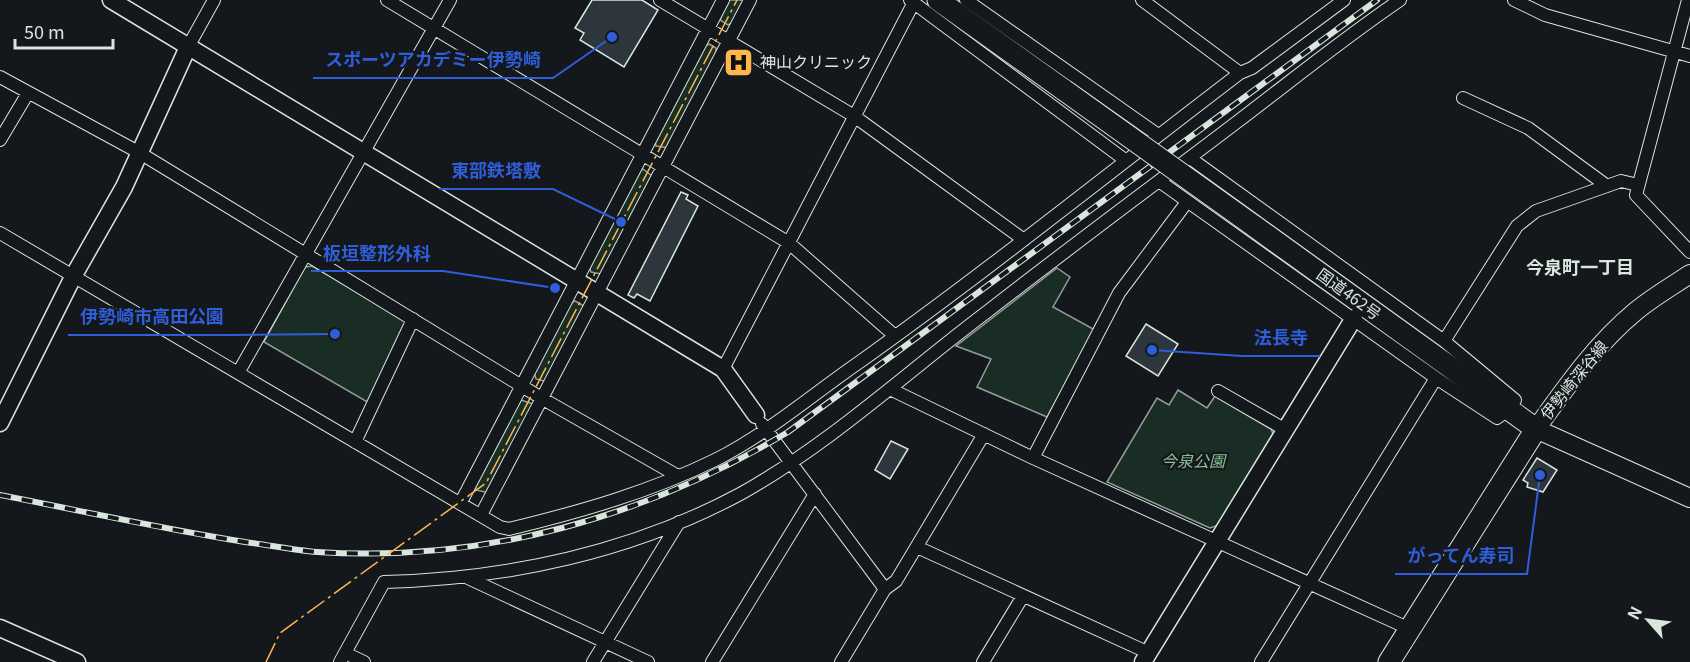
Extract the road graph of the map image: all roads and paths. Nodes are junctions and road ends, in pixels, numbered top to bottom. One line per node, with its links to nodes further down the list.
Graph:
1 (111, 0): 19 (street)
2 (214, 0): 19 (street)
3 (387, 0): 16 (street)
4 (450, 0): 16 (street)
5 (660, 0): 17 (street)
6 (723, 0): 17 (street)
7 (750, 0): 18 (street)
8 (938, 0): 59 (highway, 国道462号, bridge)
9 (966, 0): 27 (street)
10 (1142, 0): 22 (street)
11 (1400, 0): 32 (street)
12 (1514, 0): 20 (street)
13 (1688, 0): 20 (street)
14 (911, 2): 26 (street); 33 (street)
15 (1334, 2): 22 (street)
16 (434, 28): 29 (street); 31 (street)
17 (708, 29): 18 (street); 29 (street)
18 (729, 42): 26 (street); 34 (street)
19 (188, 47): 30 (street); 31 (street)
20 (1675, 54): 21 (street); 36 (street)
21 (1690, 56)
22 (1240, 73): 27 (street)
23 (0, 77): 24 (street)
24 (28, 93): 28 (street); 30 (street)
25 (1463, 98): 37 (street)
26 (855, 116): 40 (street); 41 (street)
27 (1158, 135): 33 (street)
28 (0, 140)
29 (642, 152): 34 (street); 46 (street)
30 (140, 153): 43 (street); 45 (street)
31 (363, 153): 43 (street); 46 (street)
32 (1190, 158): 35 (street); 51 (street)
33 (1125, 160): 40 (street)
34 (664, 166): 41 (street); 47 (street)
35 (1159, 181): 38 (street); 56 (street)
36 (1638, 185): 37 (street); 42 (street)
37 (1607, 186): 51 (street)
38 (1187, 202): 48 (street); 66 (street)
39 (0, 233): 45 (street)
40 (1024, 240): 50 (street)
41 (789, 243): 50 (street); 52 (street)
42 (1690, 252)
43 (304, 255): 49 (street); 53 (street)
44 (1690, 274): 63 (main road, 伊勢崎深谷線)
45 (74, 275): 53 (street); 61 (street)
46 (575, 280): 47 (street); 55 (street)
47 (597, 293): 52 (street); 58 (street)
48 (1354, 318): 54 (street); 62 (street)
49 (413, 319): 55 (street); 65 (street)
50 (895, 336): 60 (street)
51 (1444, 341): 59 (street)
52 (723, 369): 60 (street)
53 (237, 373): 65 (street)
54 (1436, 378): 59 (street); 77 (street)
55 (520, 385): 58 (street); 71 (street)
56 (890, 389): 64 (street); 67 (street)
57 (1218, 391): 62 (street)
58 (543, 399): 68 (street); 72 (street)
59 (1509, 409): 63 (highway, 国道462号)
60 (761, 422): 67 (street); 68 (street)
61 (0, 423)
62 (1284, 429): 74 (street)
63 (1536, 429): 70 (main road, 伊勢崎深谷線); 81 (highway)
64 (984, 434): 66 (street); 75 (street)
65 (355, 442): 71 (street)
66 (1033, 458): 74 (street)
67 (789, 463): 69 (street); 73 (street)
68 (678, 476): 72 (street)
69 (815, 494): 78 (street); 89 (street)
70 (1690, 498)
71 (461, 502): 72 (street)
72 (481, 515)
73 (679, 522): 76 (street); 82 (street)
74 (1218, 540): 77 (street); 83 (street)
75 (917, 547): 78 (street); 79 (street)
76 (468, 578): 82 (street); 84 (street)
77 (1310, 582): 81 (street); 92 (street)
78 (885, 589): 90 (street)
79 (1023, 596): 83 (street); 91 (street)
80 (0, 628): 85 (street)
81 (1410, 629): 93 (highway)
82 (605, 642): 87 (street); 88 (street)
83 (1146, 657)
84 (343, 658): 86 (street)
85 (77, 662)
86 (364, 662)
87 (593, 662)
88 (648, 662)
89 (712, 662)
90 (841, 662)
91 (982, 662)
92 (1261, 662)
93 (1389, 662)

